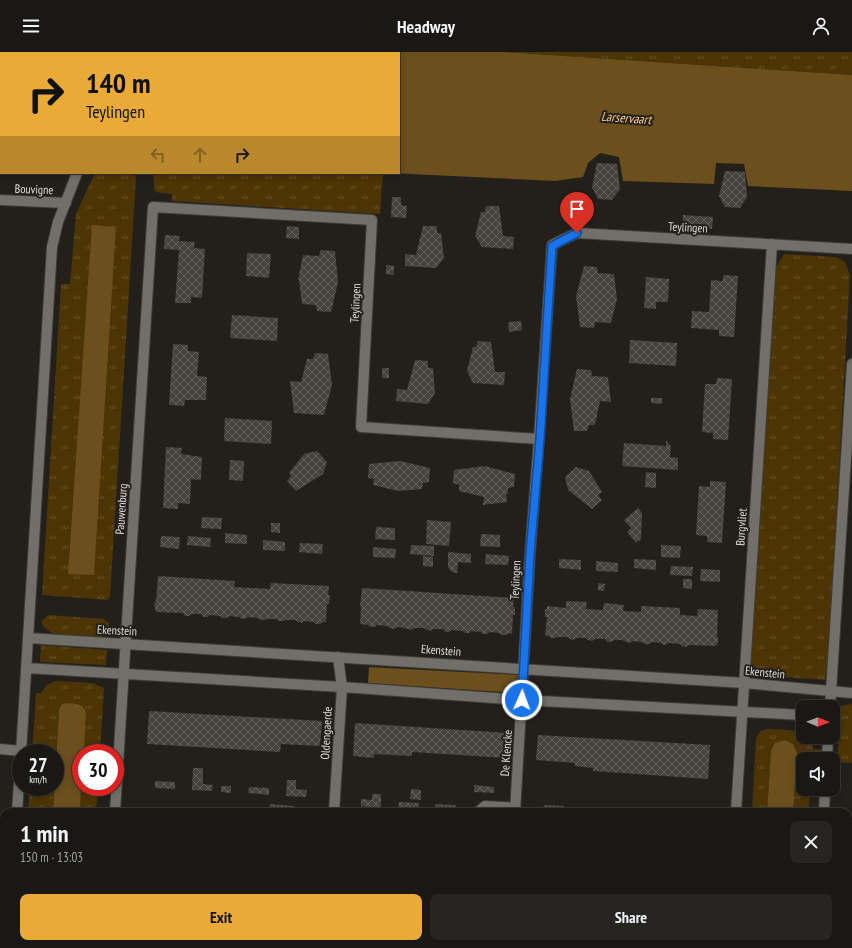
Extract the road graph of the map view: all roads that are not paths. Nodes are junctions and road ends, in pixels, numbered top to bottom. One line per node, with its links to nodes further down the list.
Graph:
1 (77, 174): 3 (street)
2 (0, 200): 3 (street, Bouvigne)
3 (66, 203): 9 (street)
4 (153, 207): 8 (street, Teylingen); 10 (street, Pauwenburg)
5 (772, 244): 6 (street, Teylingen); 8 (street, Teylingen); 15 (street, Burgvliet)
6 (852, 249)
7 (852, 364): 17 (street)
8 (540, 439): 13 (street, Teylingen)
9 (28, 638): 10 (street, Ekenstein); 12 (street)
10 (126, 644): 11 (street, Ekenstein); 14 (street, Pauwenburg)
11 (338, 657): 13 (street, Ekenstein); 16 (street, Oldengaerde)
12 (26, 668): 14 (street); 23 (street)
13 (523, 669): 15 (street, Ekenstein); 19 (street, Teylingen)
14 (124, 673): 16 (street); 29 (street, Pauwenburg)
15 (744, 683): 17 (street, Ekenstein); 21 (street, Burgvliet)
16 (342, 687): 19 (street); 30 (street, Oldengaerde)
17 (831, 692): 18 (street, Ekenstein); 20 (street)
18 (852, 693)
19 (522, 700): 21 (street); 33 (street, De Klencke)
20 (830, 700)
21 (742, 712): 22 (street); 34 (street, Burgvliet)
22 (796, 715)
23 (22, 744)
24 (0, 749): 25 (street)
25 (12, 751)
26 (18, 796): 28 (street)
27 (825, 796): 35 (street)
28 (17, 808)
29 (115, 808)
30 (334, 808)
31 (483, 808): 32 (street, De Klencke)
32 (500, 808)
33 (516, 808)
34 (736, 808)
35 (824, 808)

